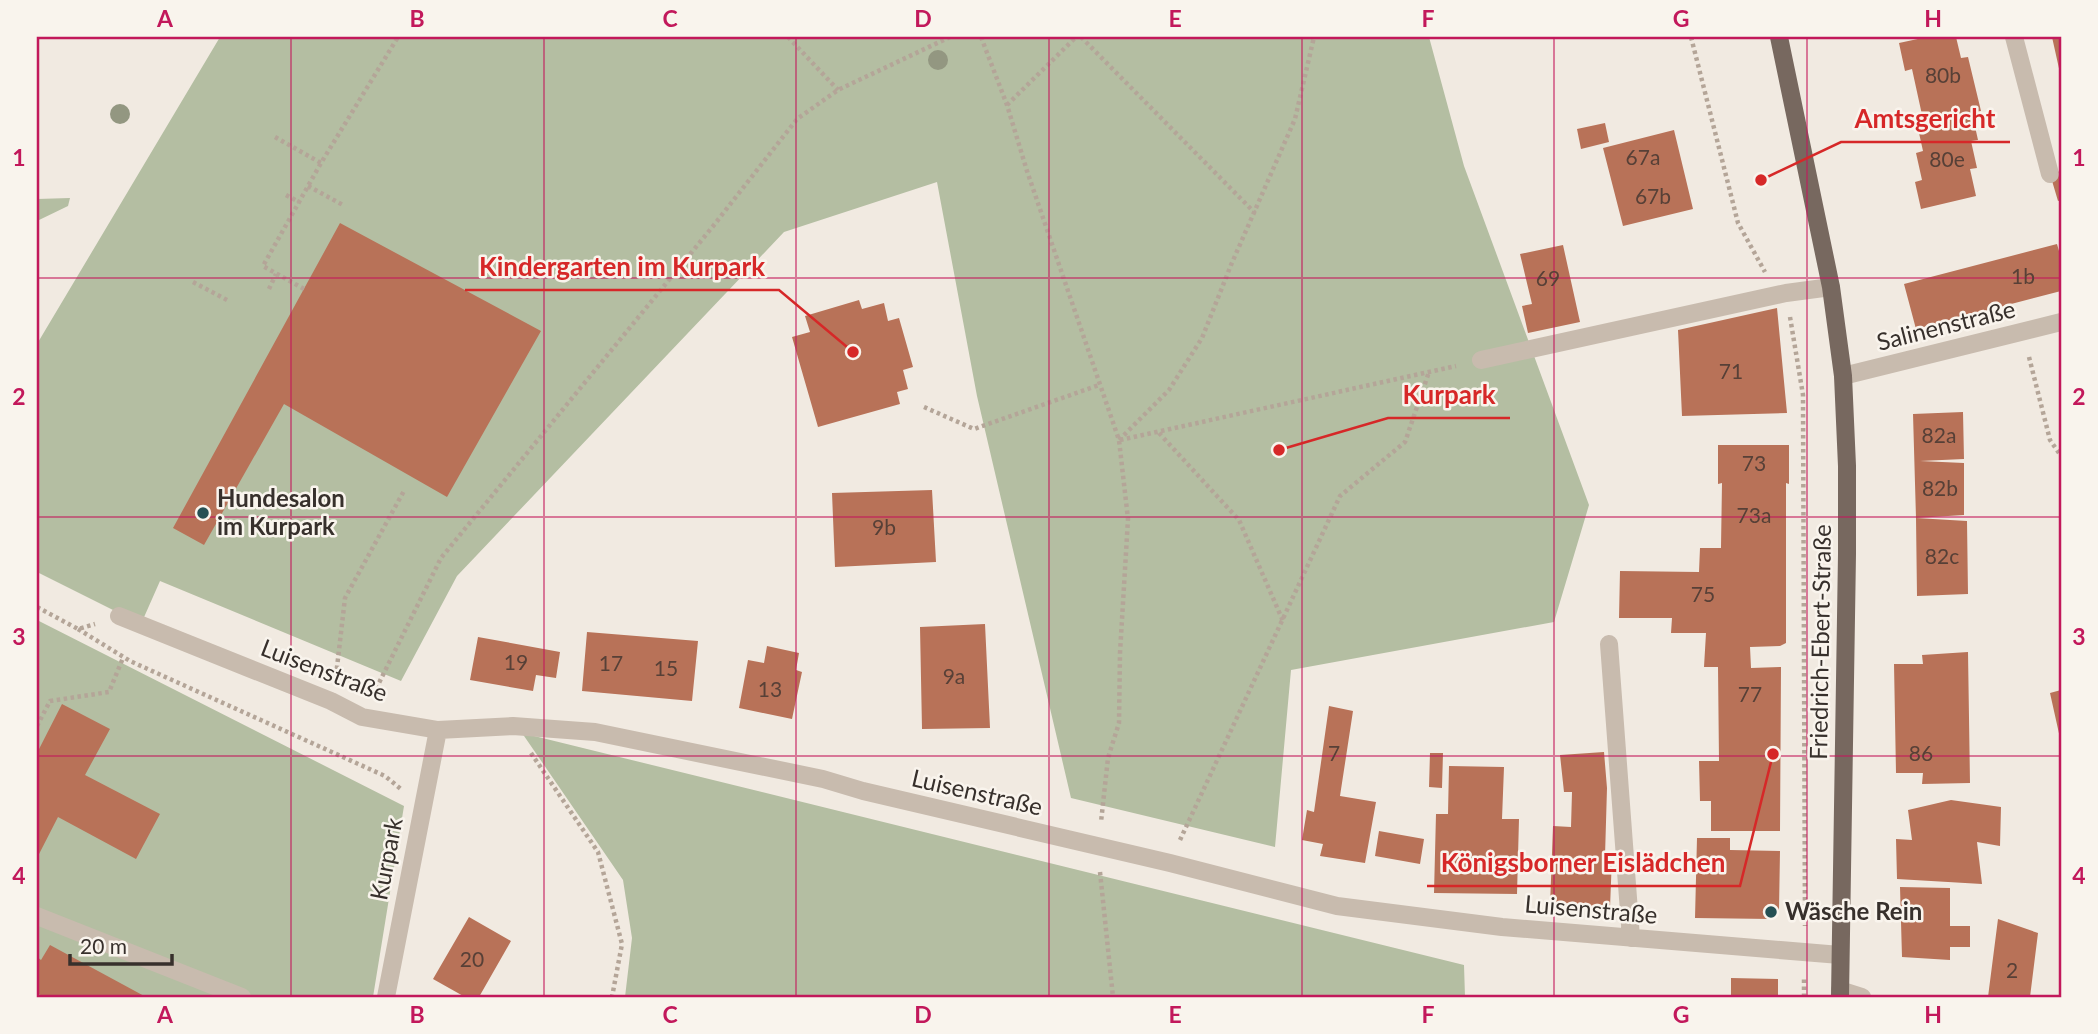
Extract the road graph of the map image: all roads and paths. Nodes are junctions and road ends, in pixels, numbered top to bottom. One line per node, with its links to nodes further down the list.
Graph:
1 (398, 37): 14 (path)
2 (788, 37): 11 (path)
3 (950, 37): 11 (path)
4 (981, 37): 12 (path)
5 (1076, 37): 12 (path)
6 (1082, 37): 20 (path)
7 (1314, 37): 20 (path)
8 (1691, 37): 26 (path)
9 (1782, 37): 23 (main road, Friedrich-Ebert-Straße)
10 (2014, 37): 15 (street)
11 (838, 90): 46 (path)
12 (1007, 105): 33 (path)
13 (275, 137): 14 (path)
14 (321, 163): 16 (path)
15 (2050, 174)
16 (308, 186): 18 (path); 19 (path)
17 (286, 195): 18 (path)
18 (299, 202): 21 (path)
19 (343, 205)
20 (1255, 213): 36 (path)
21 (276, 274): 24 (path); 25 (path)
22 (193, 282): 27 (path)
23 (1831, 287): 26 (street); 32 (main road, Friedrich-Ebert-Straße)
24 (269, 289)
25 (304, 289)
26 (1786, 293): 30 (street); 55 (path)
27 (227, 300)
28 (2061, 322): 29 (street, Salinenstraße)
29 (2023, 332): 32 (street, Salinenstraße); 37 (path)
30 (1482, 360): 31 (path)
31 (1429, 372): 35 (path); 41 (path)
32 (1843, 376): 56 (main road, Friedrich-Ebert-Straße)
33 (1099, 385): 34 (path); 36 (path)
34 (924, 407)
35 (1158, 432): 36 (path); 41 (path)
36 (1119, 440): 51 (path)
37 (2061, 456)
38 (405, 489): 45 (path)
39 (37, 607): 42 (path)
40 (119, 616): 42 (path); 45 (street, Luisenstraße)
41 (1283, 621): 52 (path)
42 (78, 629): 44 (path)
43 (1609, 644): 54 (street)
44 (123, 658): 47 (path); 50 (path)
45 (331, 701): 46 (street, Luisenstraße)
46 (362, 717): 49 (street, Luisenstraße)
47 (37, 726)
48 (513, 726): 49 (street, Luisenstraße); 51 (street, Luisenstraße); 60 (path)
49 (438, 730): 50 (street, Kurpark)
50 (422, 806): 59 (street, Kurpark)
51 (1098, 847): 52 (street, Luisenstraße); 61 (path)
52 (1170, 863): 54 (street, Luisenstraße)
53 (37, 916): 58 (street)
54 (1631, 938): 55 (street, Luisenstraße)
55 (1805, 952): 56 (street, Luisenstraße); 62 (path)
56 (1840, 955): 57 (main road, Friedrich-Ebert-Straße)
57 (1840, 994): 63 (street)
58 (242, 997)
59 (386, 997)
60 (612, 997)
61 (1113, 997)
62 (1804, 997)
63 (1862, 997)

